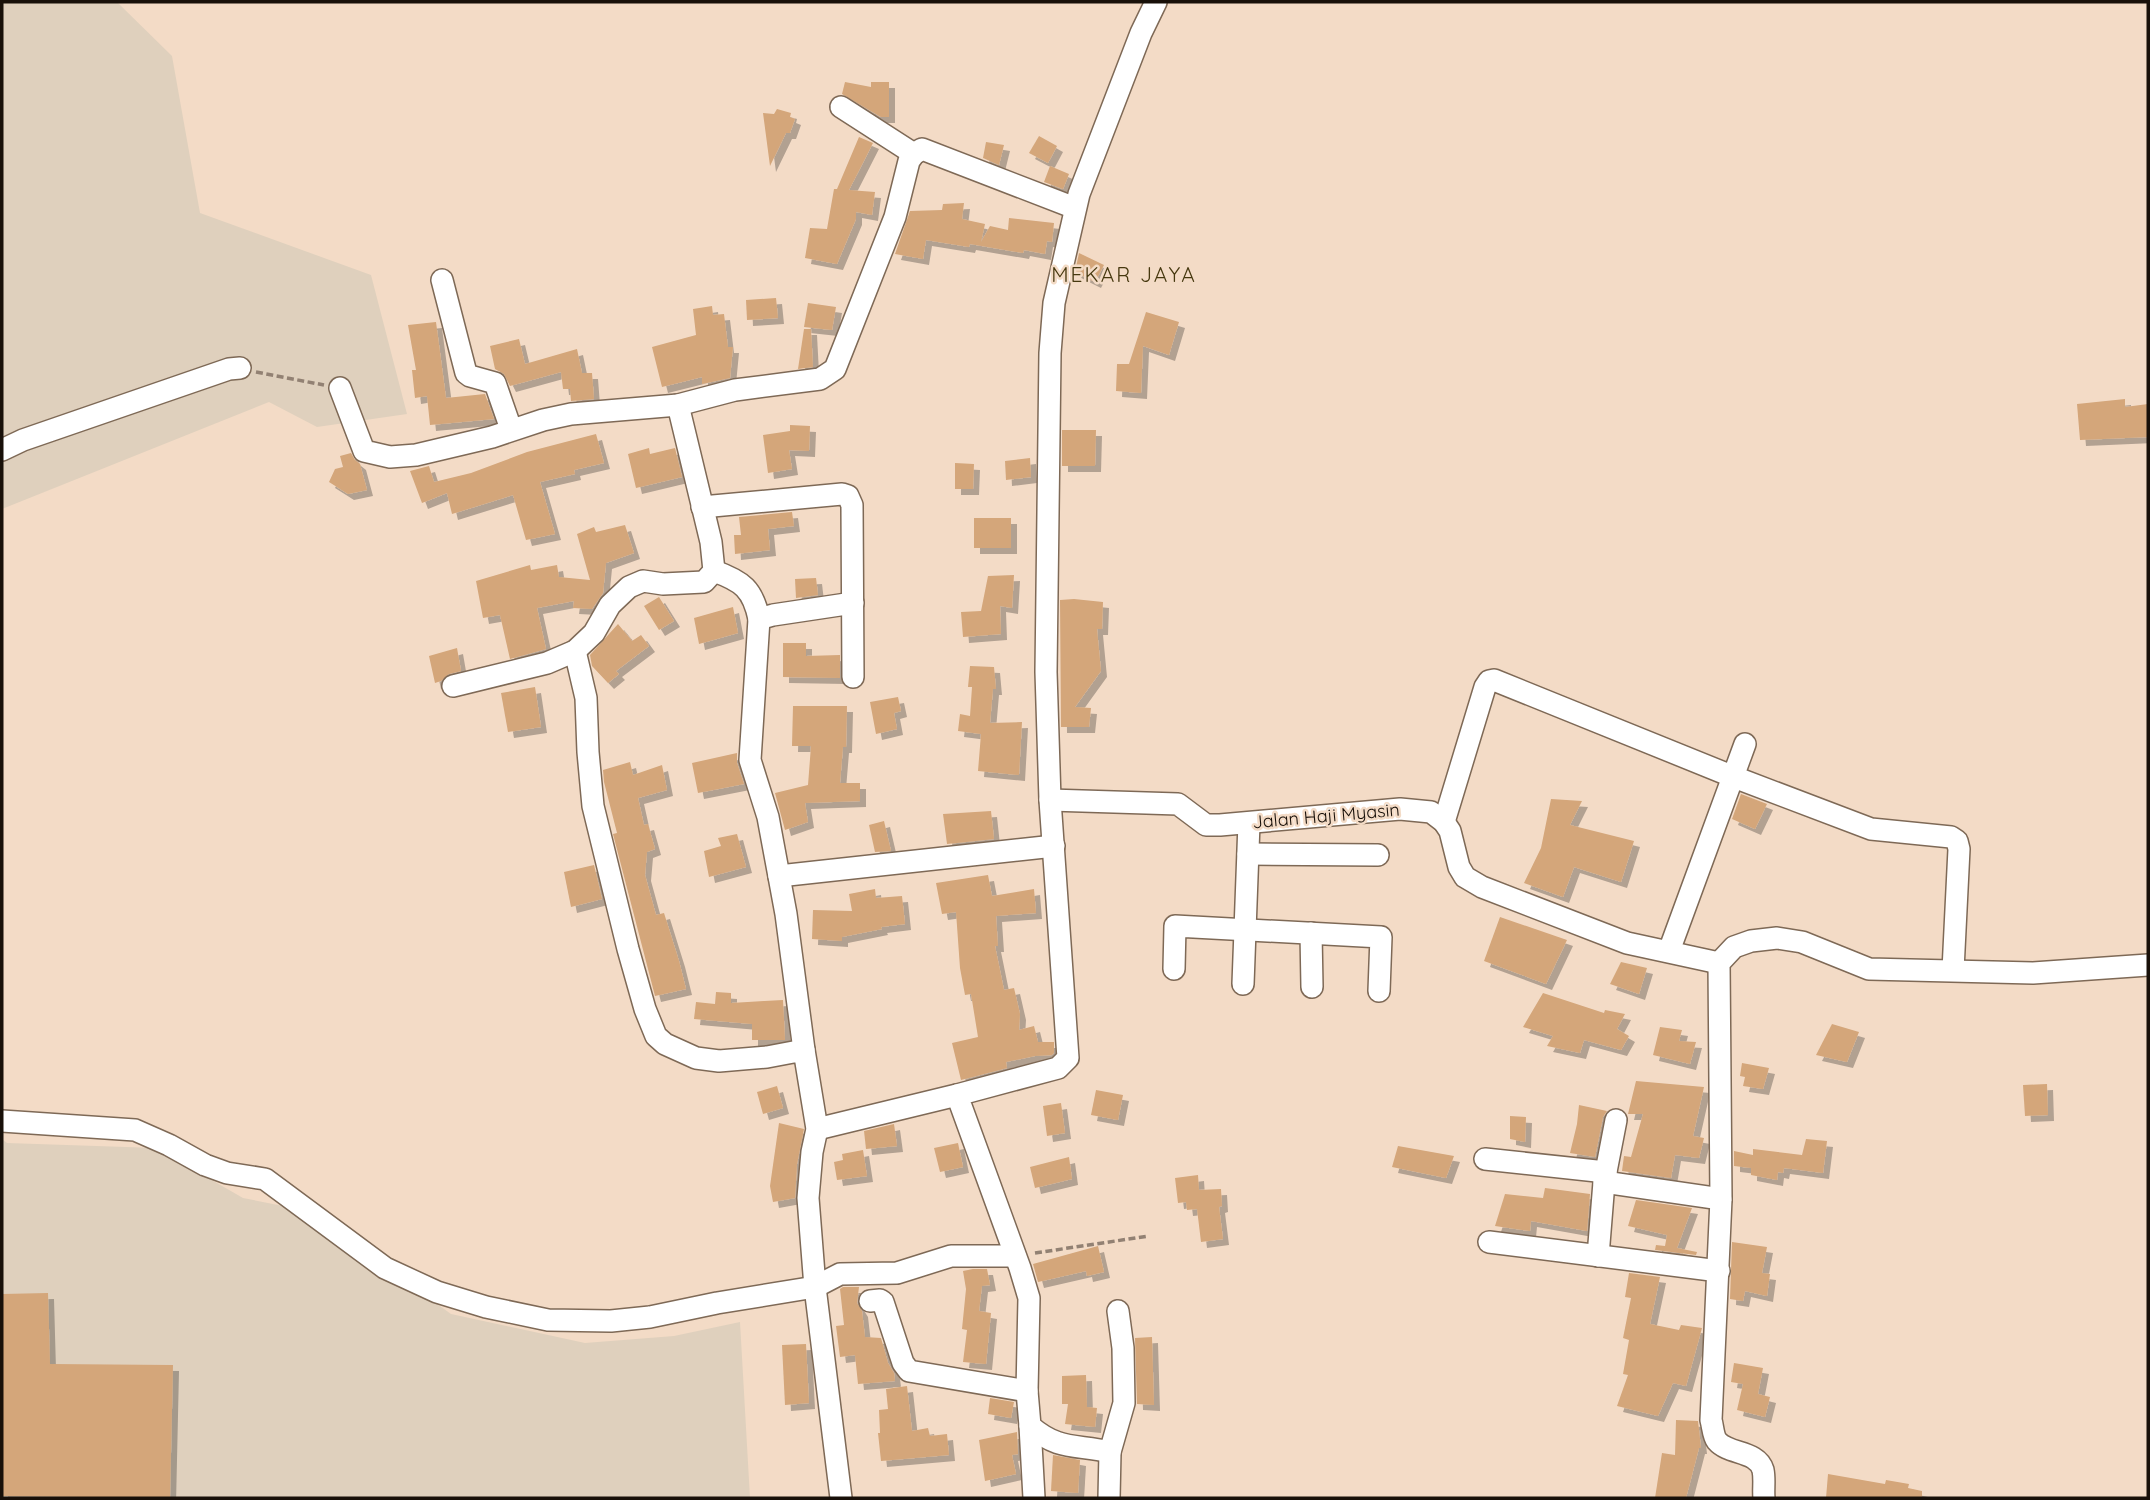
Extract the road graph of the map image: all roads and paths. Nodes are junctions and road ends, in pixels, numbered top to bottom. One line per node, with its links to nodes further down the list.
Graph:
1 (1156, 2): 4 (street)
2 (841, 107): 3 (street)
3 (914, 154): 4 (street); 8 (street)
4 (1074, 208): 20 (street)
5 (442, 280): 9 (street)
6 (235, 369): 7 (path); 10 (street)
7 (340, 388): 9 (street)
8 (678, 405): 9 (street); 11 (street)
9 (511, 429)
10 (2, 450)
11 (702, 507): 12 (street); 13 (street)
12 (714, 571): 14 (street); 15 (street)
13 (853, 603): 14 (street); 16 (street)
14 (759, 619): 26 (street)
15 (575, 651): 17 (street); 37 (street)
16 (853, 677)
17 (453, 685)
18 (1745, 744): 19 (street)
19 (1734, 777): 21 (street); 29 (street); 33 (street)
20 (1050, 800): 22 (street, Jalan Haji Myasin); 23 (street)
21 (1444, 822): 22 (street, Jalan Haji Myasin); 29 (street)
22 (1249, 823): 24 (street)
23 (1054, 846): 26 (street); 38 (street)
24 (1248, 854): 25 (street); 27 (street)
25 (1378, 855)
26 (779, 876): 37 (street)
27 (1245, 929): 28 (street); 32 (street); 34 (street)
28 (1311, 933): 35 (street); 36 (street)
29 (1669, 951): 30 (street)
30 (1720, 962): 33 (street); 44 (street)
31 (2148, 965): 33 (street)
32 (1174, 969)
33 (1953, 970)
34 (1243, 985)
35 (1312, 987)
36 (1379, 991)
37 (804, 1050): 41 (street)
38 (957, 1095): 41 (street); 47 (street)
39 (1616, 1120): 43 (street)
40 (2, 1121): 50 (street)
41 (817, 1129): 50 (street)
42 (1485, 1159): 43 (street)
43 (1605, 1177): 44 (street); 48 (street)
44 (1721, 1199): 49 (street)
45 (1149, 1236): 47 (path)
46 (1489, 1242): 48 (street)
47 (1016, 1256): 50 (street); 53 (street)
48 (1598, 1256): 49 (street)
49 (1719, 1271): 59 (street)
50 (815, 1287): 56 (street)
51 (870, 1301): 53 (street)
52 (1118, 1311): 55 (street)
53 (1027, 1391): 54 (street)
54 (1030, 1426): 55 (street); 57 (street)
55 (1110, 1452): 58 (street)
56 (841, 1498)
57 (1034, 1498)
58 (1109, 1498)
59 (1764, 1498)

